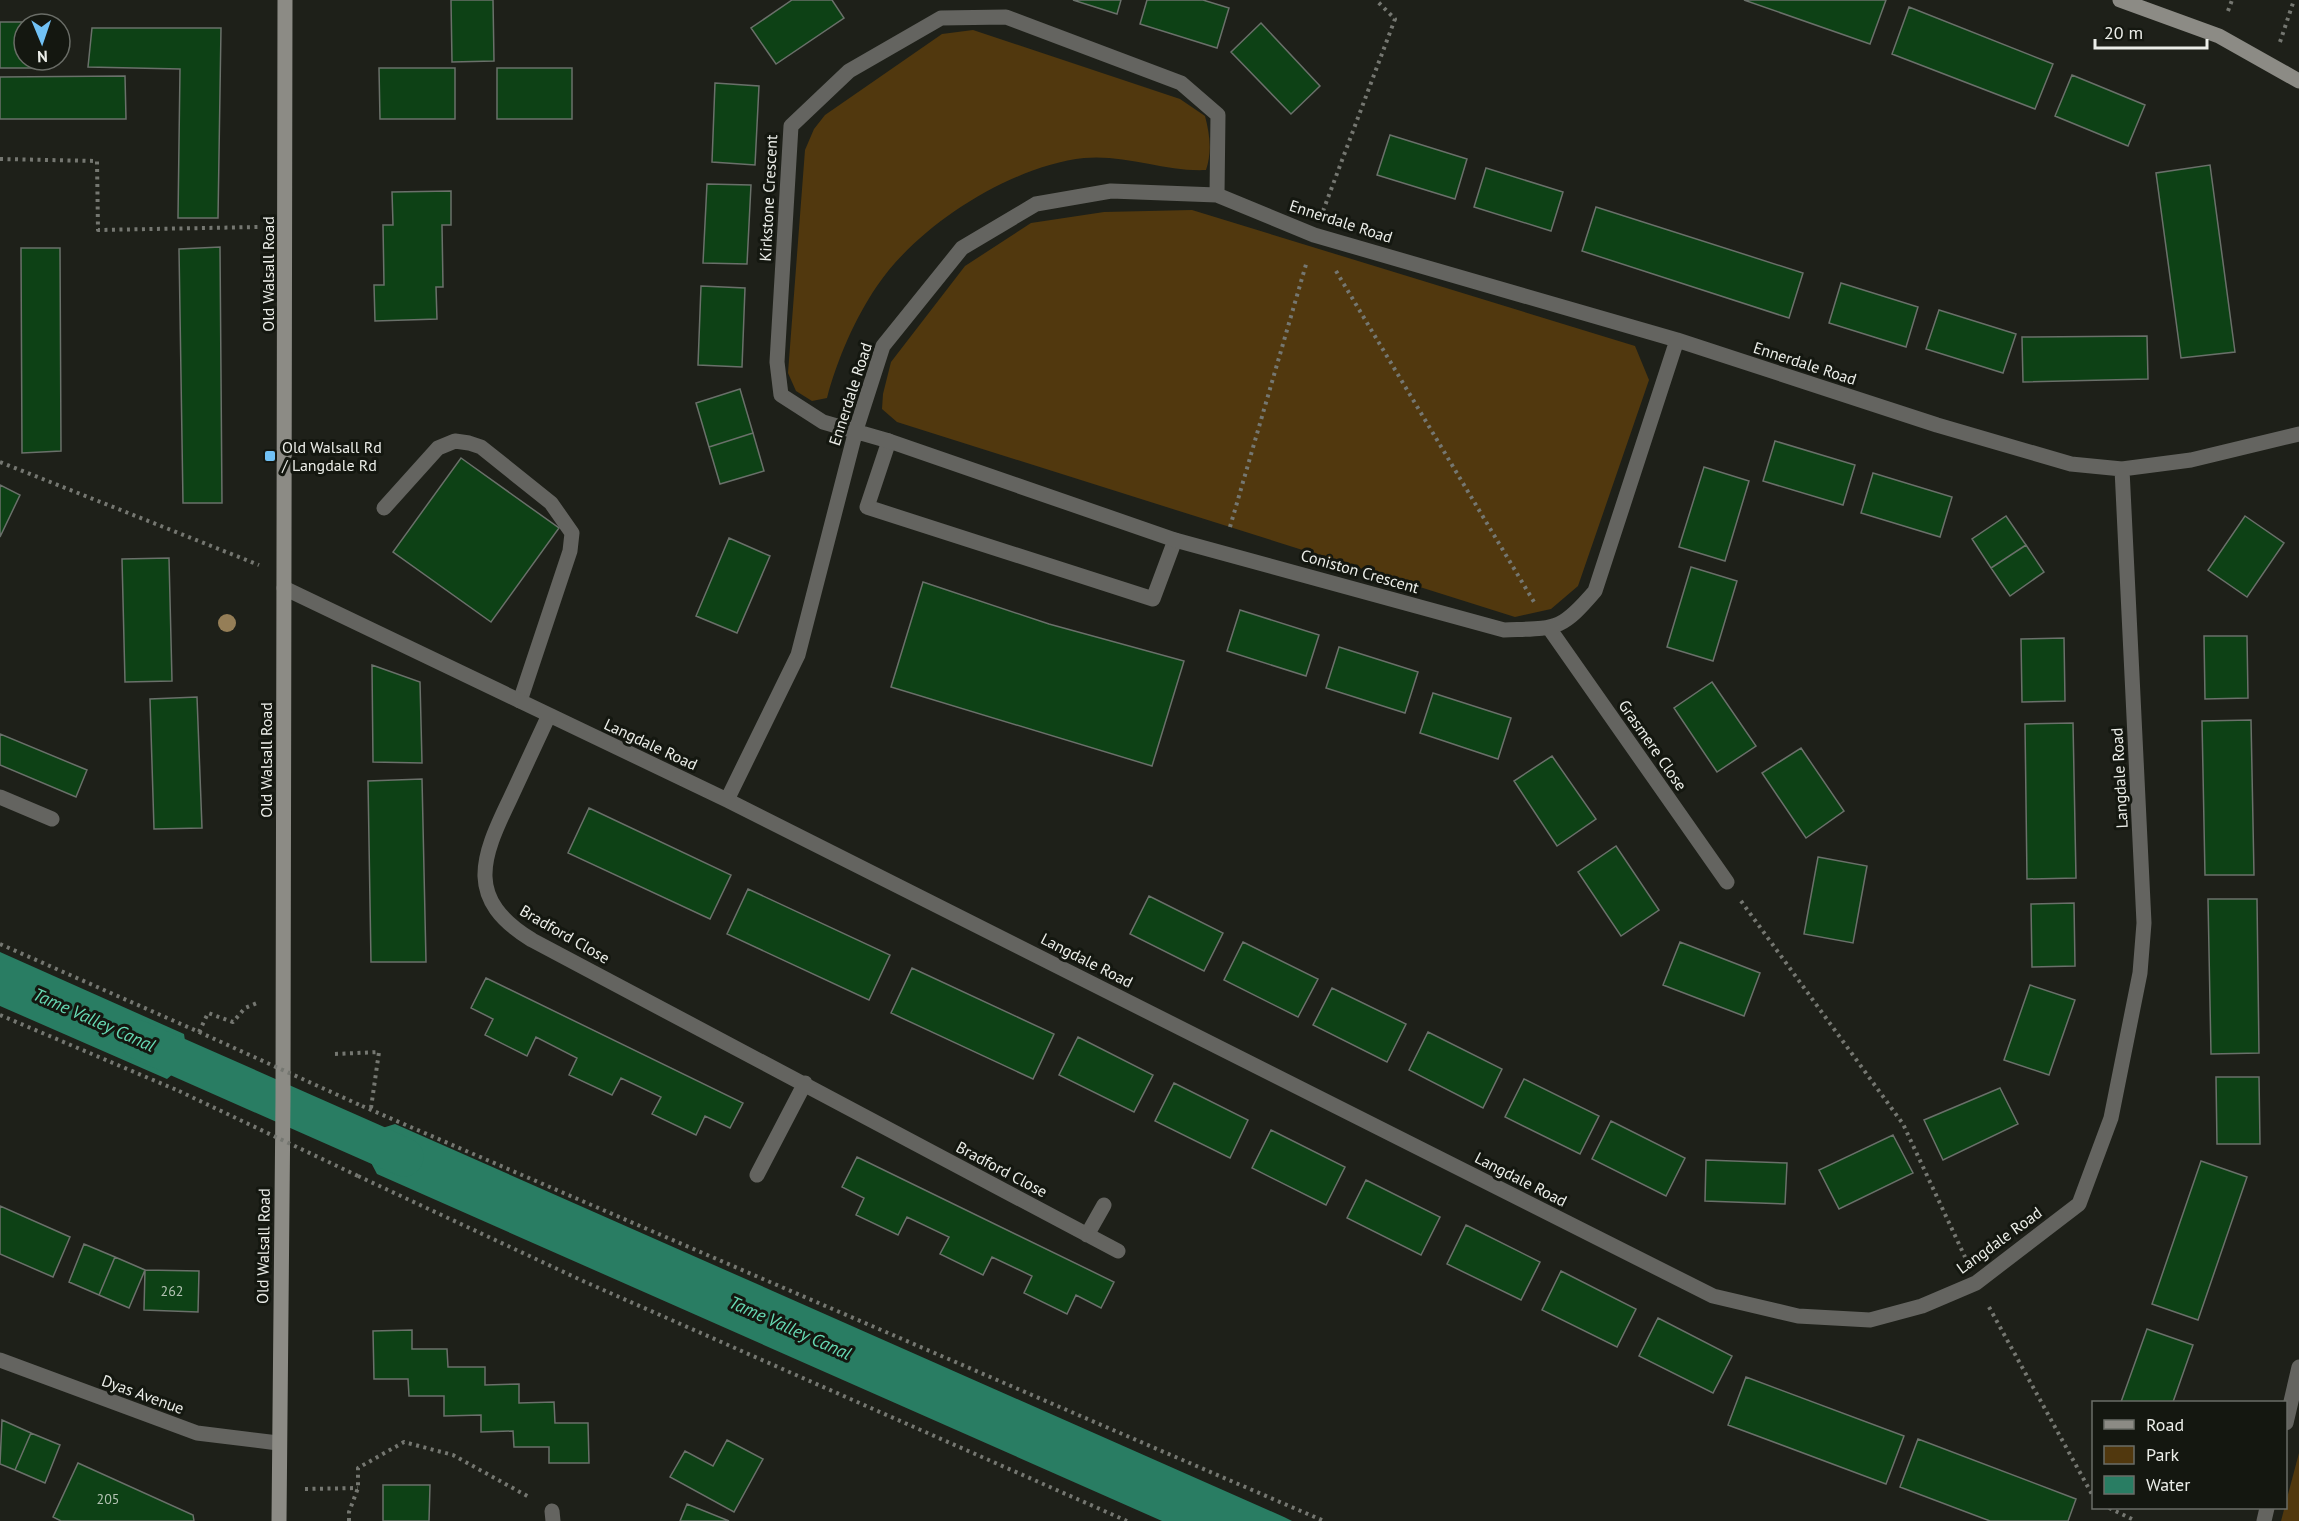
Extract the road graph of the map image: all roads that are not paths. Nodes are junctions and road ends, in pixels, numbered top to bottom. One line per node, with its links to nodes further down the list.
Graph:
1 (285, 0): 12 (main road, Old Walsall Road)
2 (2120, 0): 3 (main road)
3 (2299, 81)
4 (1216, 195): 5 (street, Ennerdale Road); 6 (street, Ennerdale Road); 6 (street, Kirkstone Crescent)
5 (1677, 340): 9 (street, Ennerdale Road); 13 (street, Coniston Crescent)
6 (856, 430): 8 (street, Coniston Crescent); 17 (street, Ennerdale Road)
7 (2299, 434): 9 (street, Ennerdale Road)
8 (889, 441): 11 (street, Coniston Crescent); 11 (street)
9 (2122, 469): 17 (street, Langdale Road)
10 (384, 508): 14 (street)
11 (1175, 540): 13 (street, Coniston Crescent)
12 (284, 581): 14 (street, Langdale Road); 28 (main road, Old Walsall Road)
13 (1550, 628): 19 (street, Grasmere Close)
14 (520, 702): 15 (street, Langdale Road)
15 (549, 716): 17 (street, Langdale Road); 20 (street, Bradford Close)
16 (0, 797): 18 (street)
17 (727, 800)
18 (52, 819)
19 (1727, 882)
20 (805, 1083): 21 (street); 23 (street, Bradford Close)
21 (757, 1175)
22 (1104, 1205): 23 (street)
23 (1088, 1235): 24 (street, Bradford Close)
24 (1118, 1251)
25 (0, 1360): 28 (street, Dyas Avenue)
26 (2299, 1367): 27 (street)
27 (2287, 1419)
28 (278, 1443): 29 (main road, Old Walsall Road)
29 (279, 1521)

